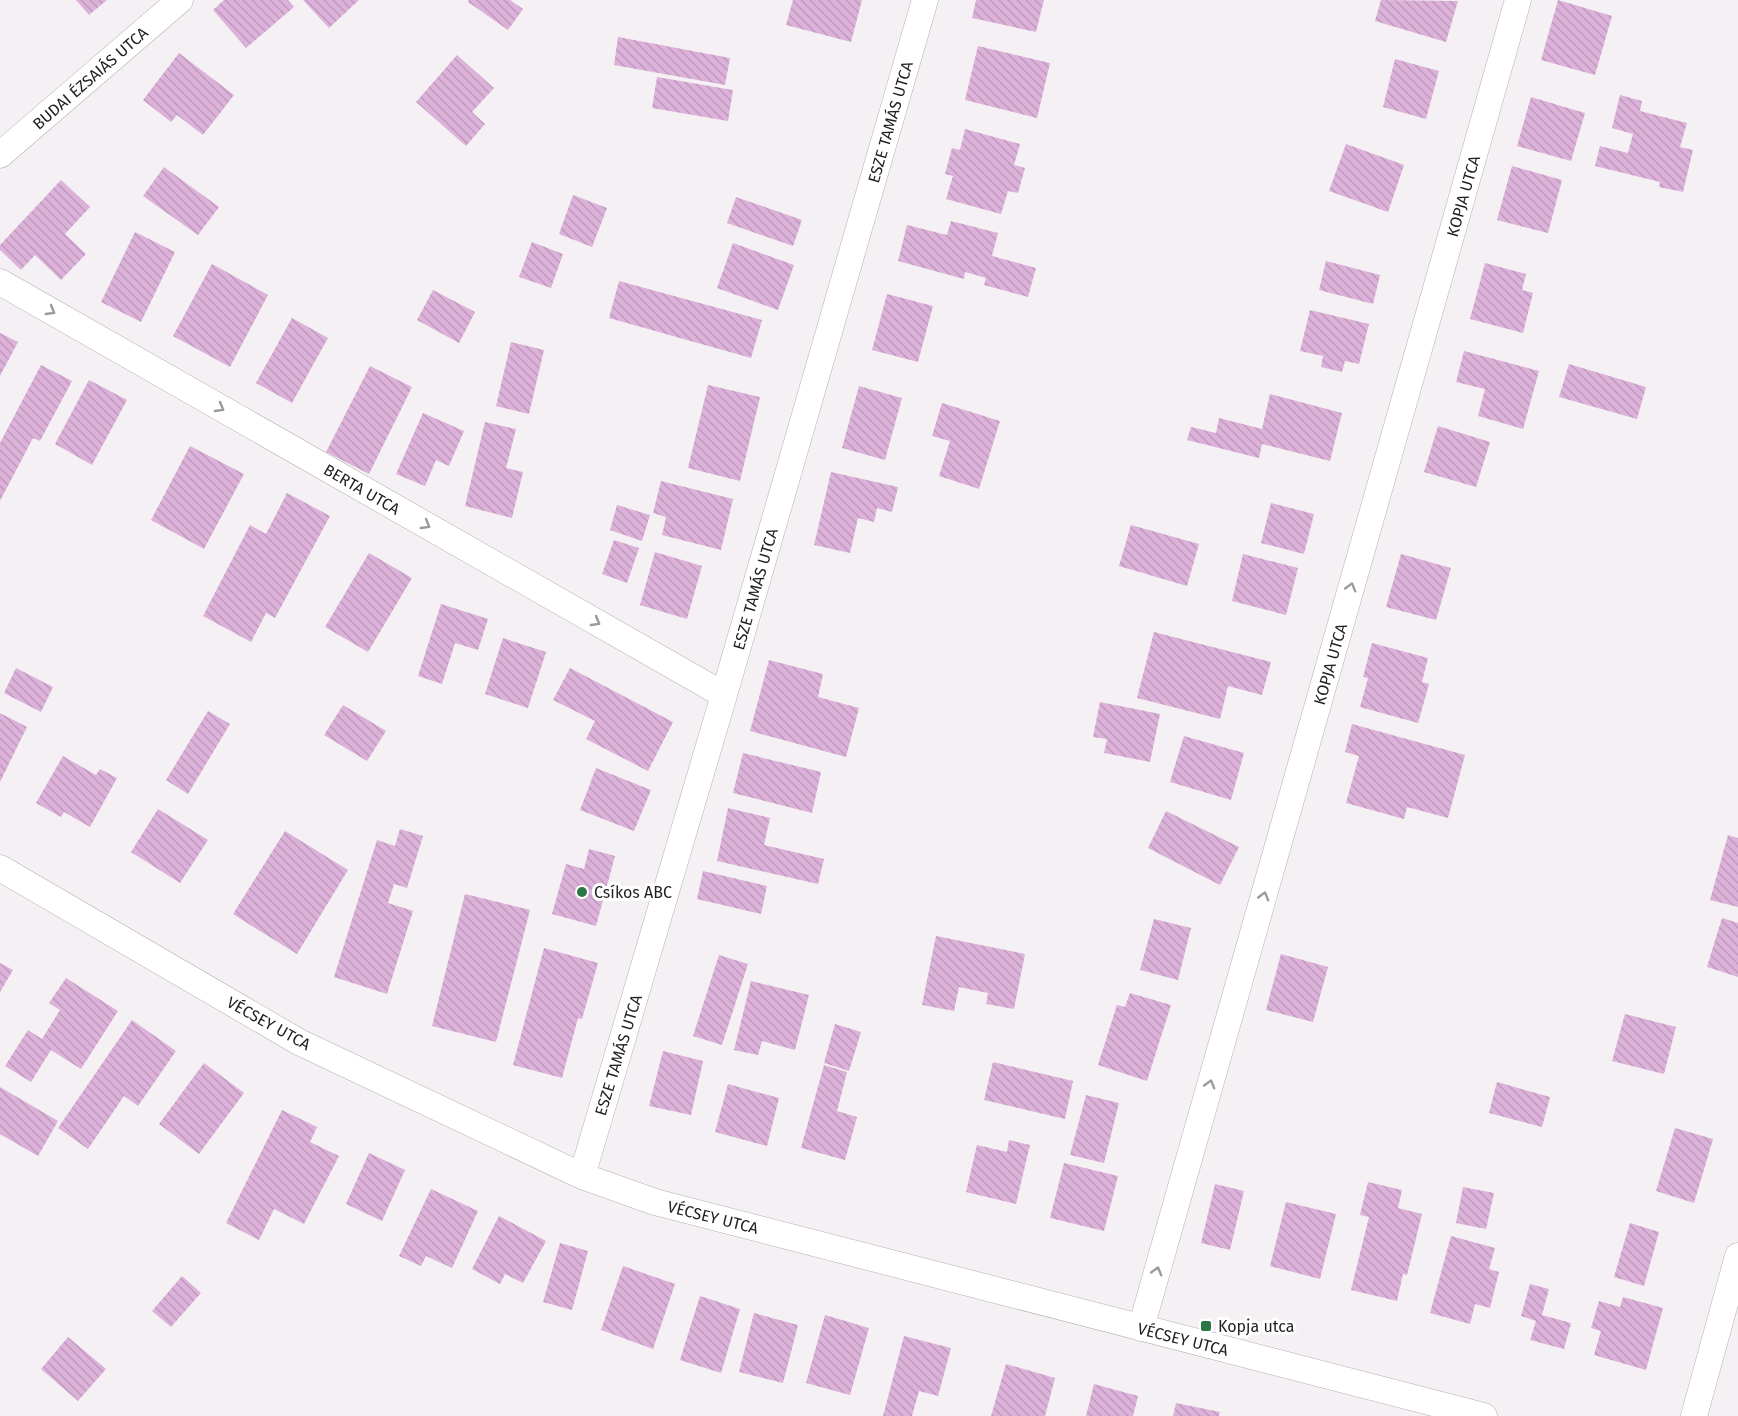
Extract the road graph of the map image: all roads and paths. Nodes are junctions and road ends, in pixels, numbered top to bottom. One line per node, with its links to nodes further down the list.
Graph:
1 (180, 0): 4 (street, BUDAI ÉZSAIÁS UTCA)
2 (925, 0): 6 (street, ESZE TAMÁS UTCA)
3 (1518, 0): 10 (street, KOPJA UTCA, one-way to 3)
4 (0, 155)
5 (0, 282): 6 (street, BERTA UTCA, one-way to 6)
6 (724, 695): 8 (street, ESZE TAMÁS UTCA)
7 (0, 868): 8 (street, VÉCSEY UTCA)
8 (582, 1176): 10 (street, VÉCSEY UTCA)
9 (1738, 1256): 12 (street)
10 (1141, 1328): 11 (street, VÉCSEY UTCA)
11 (1484, 1416)
12 (1694, 1416)

